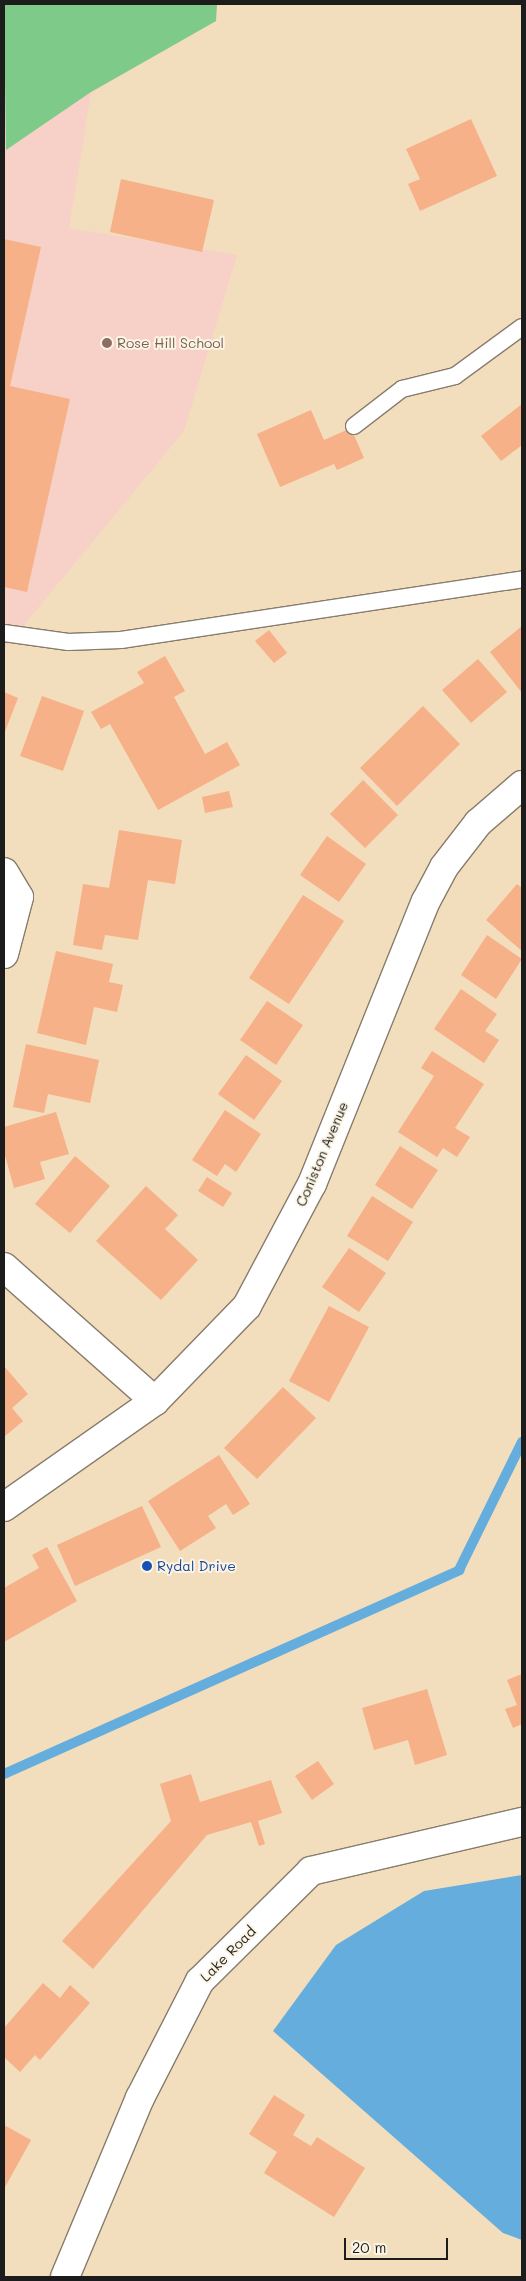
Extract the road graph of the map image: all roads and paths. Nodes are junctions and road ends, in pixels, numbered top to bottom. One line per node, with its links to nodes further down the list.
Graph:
1 (522, 327): 2 (lane)
2 (354, 426)
3 (522, 578): 4 (lane)
4 (4, 633)
5 (522, 785): 9 (street, Coniston Avenue)
6 (4, 872): 7 (street)
7 (4, 954)
8 (4, 1267): 9 (street)
9 (155, 1401): 10 (street, Coniston Avenue)
10 (4, 1507)
11 (522, 1822): 12 (street, Lake Road)
12 (65, 2277)

